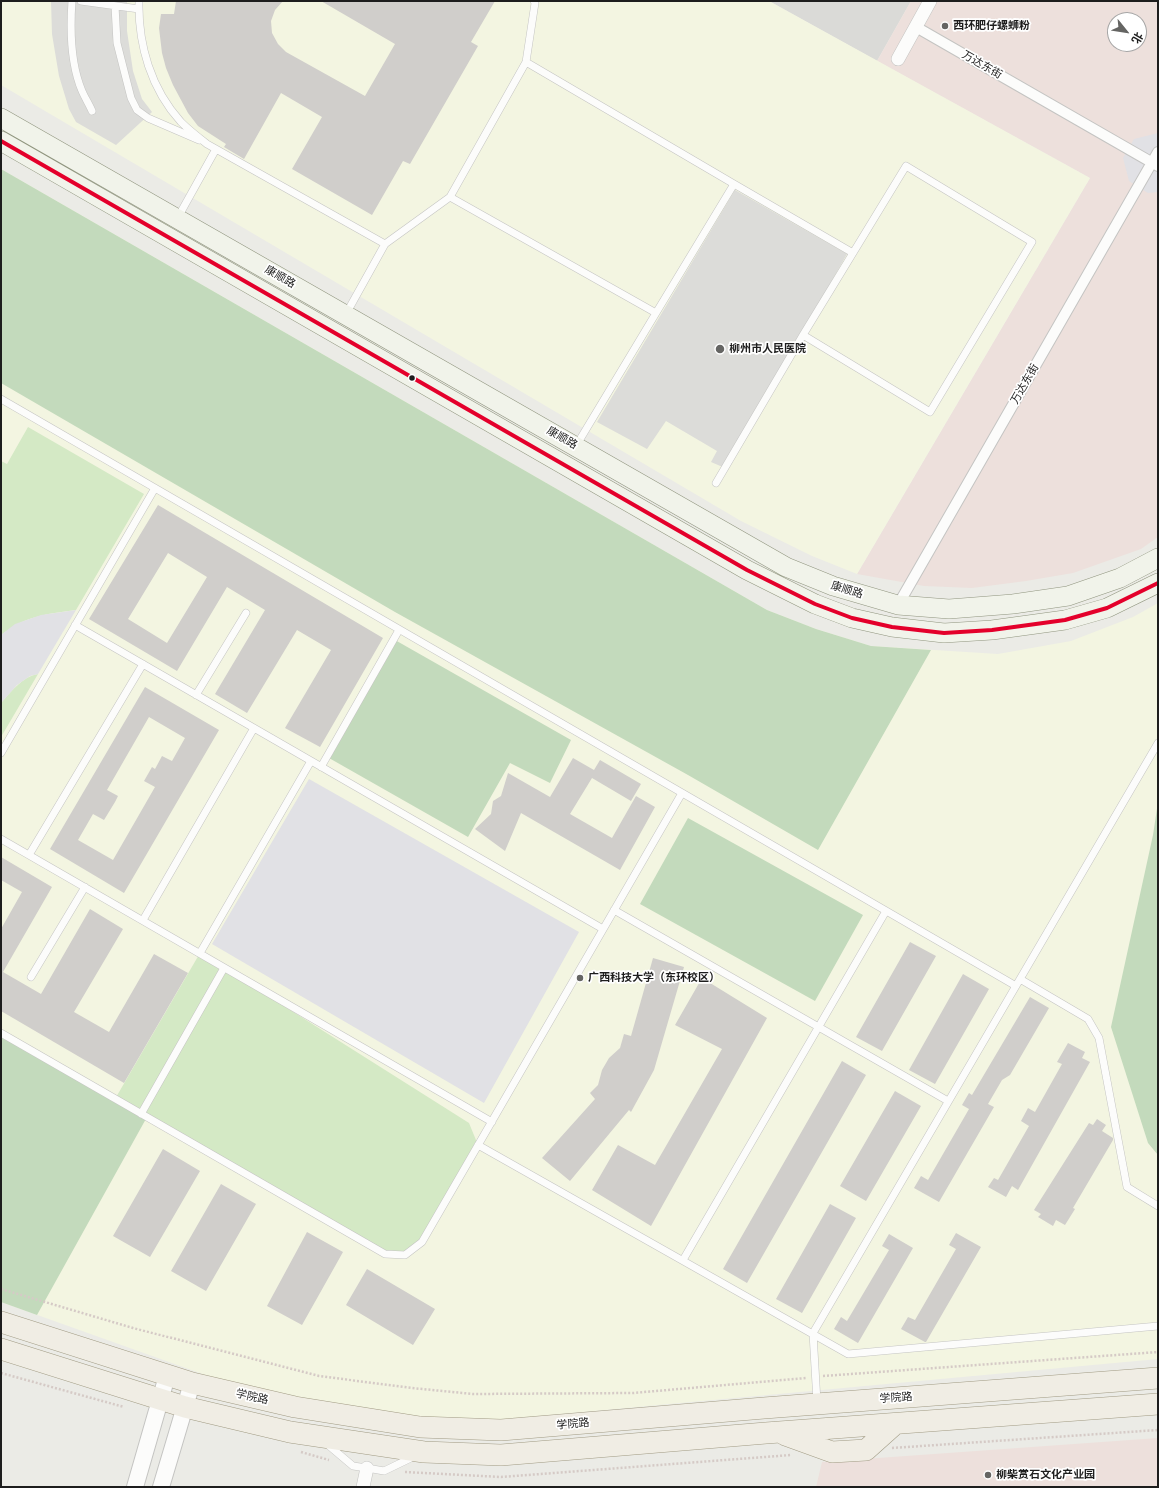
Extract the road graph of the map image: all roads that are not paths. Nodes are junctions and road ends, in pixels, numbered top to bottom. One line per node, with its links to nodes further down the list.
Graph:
1 (72, 1): 11 (lane)
2 (81, 1): 6 (lane)
3 (139, 1): 7 (lane)
4 (534, 1): 10 (lane)
5 (930, 1): 8 (street)
6 (115, 6): 7 (lane); 14 (lane)
7 (139, 9): 14 (lane)
8 (916, 27): 9 (street); 17 (street, 万达东街)
9 (898, 59)
10 (526, 62): 18 (lane); 19 (lane)
11 (92, 111)
12 (1, 118): 20 (main road, 康顺路)
13 (1, 141): 31 (main road, 康顺路)
14 (207, 144): 15 (lane)
15 (216, 149): 20 (lane); 21 (lane)
16 (1158, 152): 17 (street, 万达东街)
17 (1155, 164): 32 (street, 万达东街)
18 (734, 184): 22 (lane); 23 (lane)
19 (450, 198): 21 (lane); 23 (lane)
20 (177, 218): 24 (main road, 康顺路)
21 (385, 244): 24 (lane)
22 (853, 253): 25 (lane); 25 (lane)
23 (656, 313): 27 (lane)
24 (346, 315): 27 (main road, 康顺路)
25 (803, 335): 28 (lane)
26 (1, 399): 29 (lane)
27 (576, 446): 32 (main road, 康顺路)
28 (716, 484)
29 (155, 488): 34 (lane); 35 (lane)
30 (1158, 558): 32 (main road, 康顺路)
31 (1158, 583)
32 (898, 605)
33 (246, 613): 37 (lane)
34 (75, 625): 36 (lane); 40 (lane)
35 (399, 630): 42 (lane); 43 (lane)
36 (143, 664): 37 (lane); 45 (lane)
37 (196, 695): 38 (lane)
38 (254, 728): 41 (lane); 49 (lane)
39 (1158, 743): 54 (lane)
40 (1, 753)
41 (311, 761): 42 (lane); 51 (lane)
42 (321, 767): 50 (lane)
43 (682, 793): 47 (lane); 48 (lane)
44 (1, 839): 45 (lane)
45 (29, 855): 46 (lane)
46 (85, 887): 49 (lane); 53 (lane)
47 (614, 910): 50 (lane); 56 (lane)
48 (886, 911): 55 (lane); 56 (lane)
49 (143, 920): 51 (lane)
50 (603, 929): 60 (lane)
51 (200, 953): 52 (lane)
52 (224, 968): 59 (lane); 60 (lane)
53 (31, 977)
54 (1020, 979): 55 (lane); 62 (lane)
55 (1016, 986): 58 (lane)
56 (818, 1028): 58 (lane); 63 (lane)
57 (1, 1033): 59 (lane)
58 (948, 1101): 66 (lane)
59 (140, 1114): 61 (lane)
60 (492, 1122): 61 (lane)
61 (478, 1146): 63 (lane)
62 (1158, 1206)
63 (683, 1260): 66 (lane)
64 (1, 1322): 68 (main road, 学院路)
65 (1158, 1326): 66 (lane)
66 (813, 1333): 72 (lane)
67 (1, 1350): 71 (main road)
68 (167, 1376): 70 (main road, 学院路); 71 (street)
69 (1158, 1378): 72 (main road, 学院路)
70 (192, 1383): 72 (main road, 学院路); 74 (street)
71 (161, 1400): 74 (main road); 80 (street)
72 (818, 1404)
73 (1158, 1404): 75 (main road)
74 (185, 1407): 77 (main road); 81 (street)
75 (895, 1424): 76 (main road); 76 (main road)
76 (777, 1433): 78 (main road)
77 (317, 1436): 78 (main road); 79 (lane)
78 (424, 1452): 79 (lane)
79 (367, 1468): 82 (street)
80 (135, 1487)
81 (160, 1487)
82 (363, 1487)

